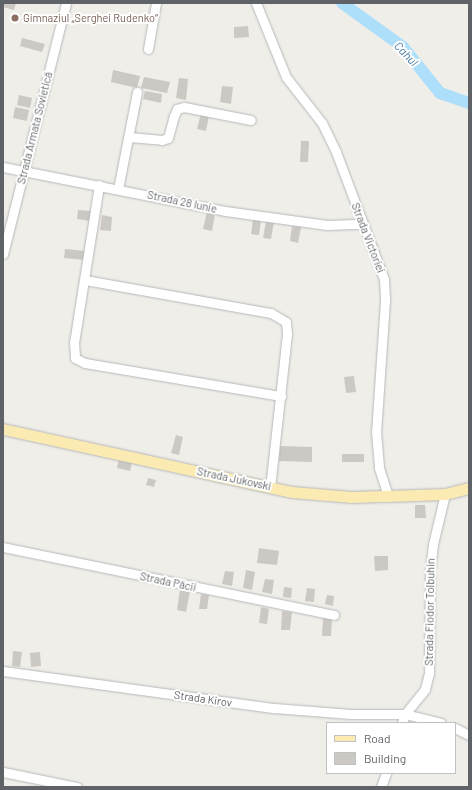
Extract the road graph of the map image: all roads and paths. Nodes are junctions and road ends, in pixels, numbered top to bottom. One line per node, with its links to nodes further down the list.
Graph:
1 (66, 3): 9 (street, Strada Armata Sovietică)
2 (156, 3): 4 (street)
3 (256, 3): 12 (street, Strada Victoriei)
4 (148, 49)
5 (137, 92): 7 (street)
6 (250, 120): 7 (street)
7 (129, 137): 11 (street)
8 (3, 167): 9 (street, Strada 28 Iunie)
9 (24, 171): 10 (street, Strada 28 Iunie); 13 (street, Strada Armata Sovietică)
10 (99, 185): 11 (street, Strada 28 Iunie); 14 (street)
11 (118, 188): 12 (street, Strada 28 Iunie)
12 (362, 224): 20 (street, Strada Victoriei)
13 (3, 254)
14 (85, 280): 15 (street); 15 (street)
15 (281, 396): 17 (street)
16 (3, 428): 17 (main road, Strada Jukovski)
17 (270, 487): 20 (main road, Strada Jukovski)
18 (469, 488): 19 (main road, Strada Jukovski)
19 (445, 494): 20 (main road, Strada Jukovski); 24 (street, Strada Fiodor Tolbuhin)
20 (388, 496)
21 (3, 547): 22 (street, Strada Păcii)
22 (334, 615)
23 (3, 671): 24 (street, Strada Kirov)
24 (403, 718): 25 (street, Strada Kirov)
25 (434, 722)
26 (456, 728): 27 (street)
27 (469, 735)
28 (3, 772): 30 (street)
29 (386, 774): 31 (street)
30 (77, 787)
31 (382, 787)

